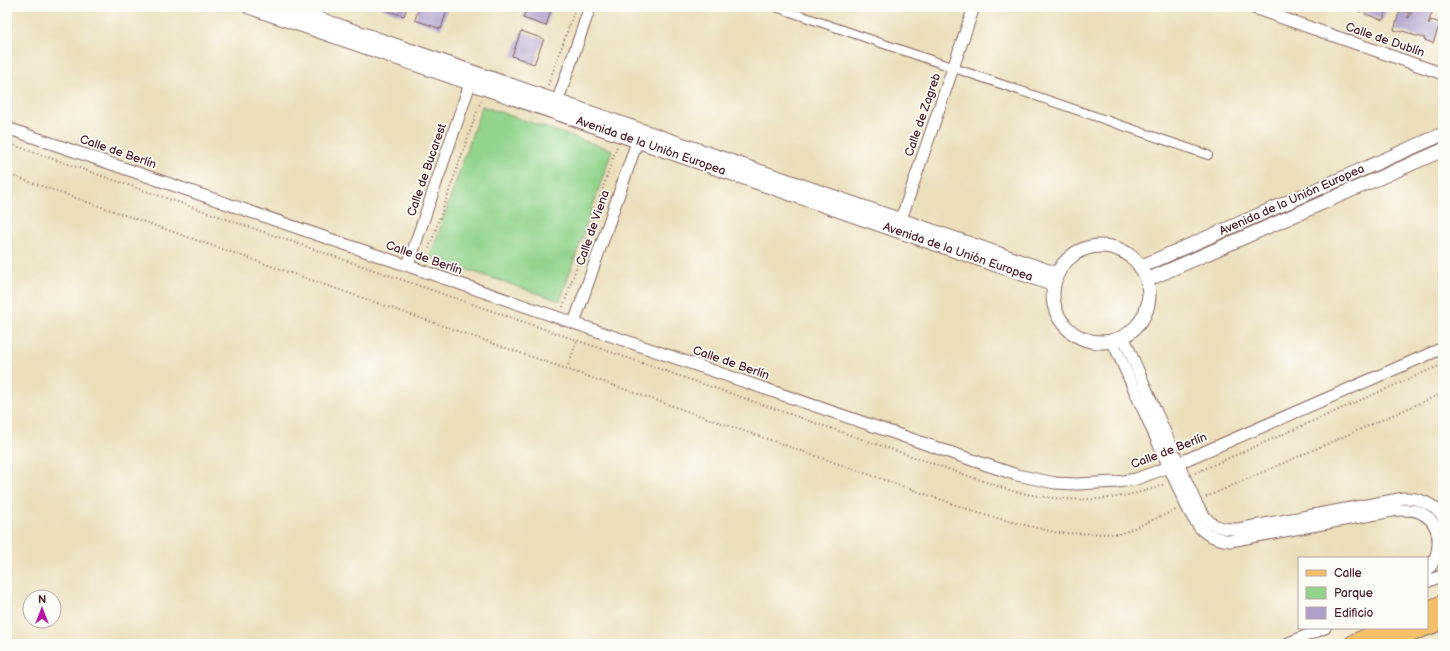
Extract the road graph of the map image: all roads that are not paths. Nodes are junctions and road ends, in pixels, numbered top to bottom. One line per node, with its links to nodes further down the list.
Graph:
1 (249, 7): 9 (street, Avenida de la Unión Europea)
2 (286, 7): 10 (street, Avenida de la Unión Europea)
3 (590, 7): 10 (street)
4 (776, 7): 7 (street)
5 (974, 7): 7 (street, Calle de Zagreb)
6 (1251, 7): 8 (street, Calle de Dublín)
7 (953, 67): 15 (street); 16 (street, Calle de Zagreb)
8 (1443, 74)
9 (470, 84): 10 (street, Avenida de la Unión Europea); 17 (street, Calle de Bucarest)
10 (556, 107): 13 (street, Avenida de la Unión Europea); 16 (street, Avenida de la Unión Europea)
11 (7, 128): 17 (street, Calle de Berlín)
12 (1443, 134): 18 (street, Avenida de la Unión Europea)
13 (637, 142): 16 (street, Avenida de la Unión Europea); 21 (street, Calle de Viena)
14 (1443, 150): 20 (street, Avenida de la Unión Europea)
15 (1208, 155)
16 (899, 225): 19 (street, Avenida de la Unión Europea)
17 (408, 265): 21 (street, Calle de Berlín)
18 (1140, 267): 19 (street); 20 (street)
19 (1055, 280): 22 (street)
20 (1147, 280): 22 (street)
21 (574, 324): 25 (street, Calle de Berlín)
22 (1117, 338): 24 (street); 25 (street)
23 (1443, 348): 24 (street, Calle de Berlín)
24 (1179, 463): 25 (street, Calle de Berlín); 26 (street)
25 (1168, 467): 26 (street)
26 (1180, 479): 27 (street); 28 (street)
27 (1443, 517)
28 (1428, 570)
29 (1443, 575): 30 (street)
30 (1428, 582)
31 (1443, 605): 32 (highway)
32 (1428, 612)
33 (1443, 620): 34 (main road)
34 (1428, 627)
35 (1323, 629): 38 (street)
36 (1390, 629): 39 (highway)
37 (1422, 629): 40 (main road)
38 (1286, 644)
39 (1355, 644)
40 (1385, 644)

